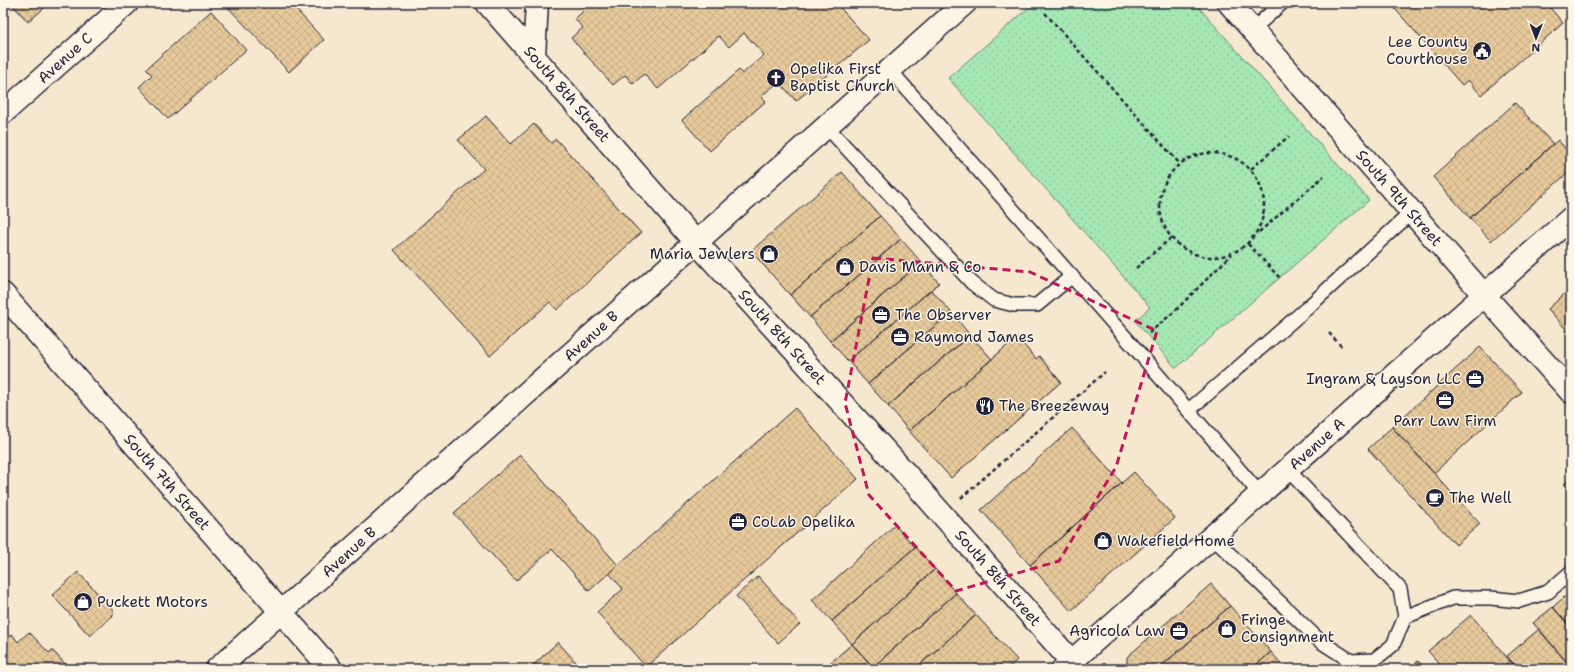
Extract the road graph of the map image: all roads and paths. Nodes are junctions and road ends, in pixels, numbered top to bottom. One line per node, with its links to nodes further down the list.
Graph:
1 (127, 3): 11 (street, Avenue C)
2 (487, 3): 9 (street, South 8th Street)
3 (537, 3): 9 (street)
4 (965, 3): 10 (street, Avenue B)
5 (1229, 3): 8 (street, South 9th Street)
6 (1282, 3): 8 (lane)
7 (1046, 13): 14 (path)
8 (1252, 30): 17 (street, South 9th Street)
9 (534, 56): 21 (street, South 8th Street)
10 (890, 70): 12 (street, Avenue B); 25 (lane)
11 (3, 113)
12 (826, 126): 21 (street, Avenue B); 25 (lane)
13 (1289, 136): 15 (path)
14 (1180, 164): 15 (path); 20 (path)
15 (1251, 169): 19 (path)
16 (1324, 176): 19 (path)
17 (1412, 212): 28 (street, South 9th Street); 34 (lane)
18 (1571, 218): 28 (street, Avenue A)
19 (1258, 232): 22 (path)
20 (1171, 238): 23 (path); 24 (path)
21 (696, 242): 40 (street, Avenue B); 42 (street, South 8th Street)
22 (1248, 244): 23 (path); 26 (path)
23 (1233, 254): 30 (path)
24 (1136, 268)
25 (1072, 276): 34 (lane)
26 (1280, 278)
27 (3, 294): 40 (street, South 7th Street)
28 (1484, 295): 33 (street, South 9th Street); 35 (street, Avenue A)
29 (1329, 333): 31 (path)
30 (1147, 335)
31 (1343, 348)
32 (1105, 372): 37 (path)
33 (1571, 392)
34 (1189, 410): 36 (lane)
35 (1288, 470): 36 (street, Avenue A); 41 (lane)
36 (1260, 494): 38 (street, Avenue A)
37 (960, 499)
38 (1212, 537): 41 (lane); 42 (street, Avenue A)
39 (1571, 572): 41 (lane)
40 (282, 613): 43 (street, Avenue B); 44 (street, South 7th Street)
41 (1405, 617)
42 (1071, 667)
43 (217, 669)
44 (331, 669)

